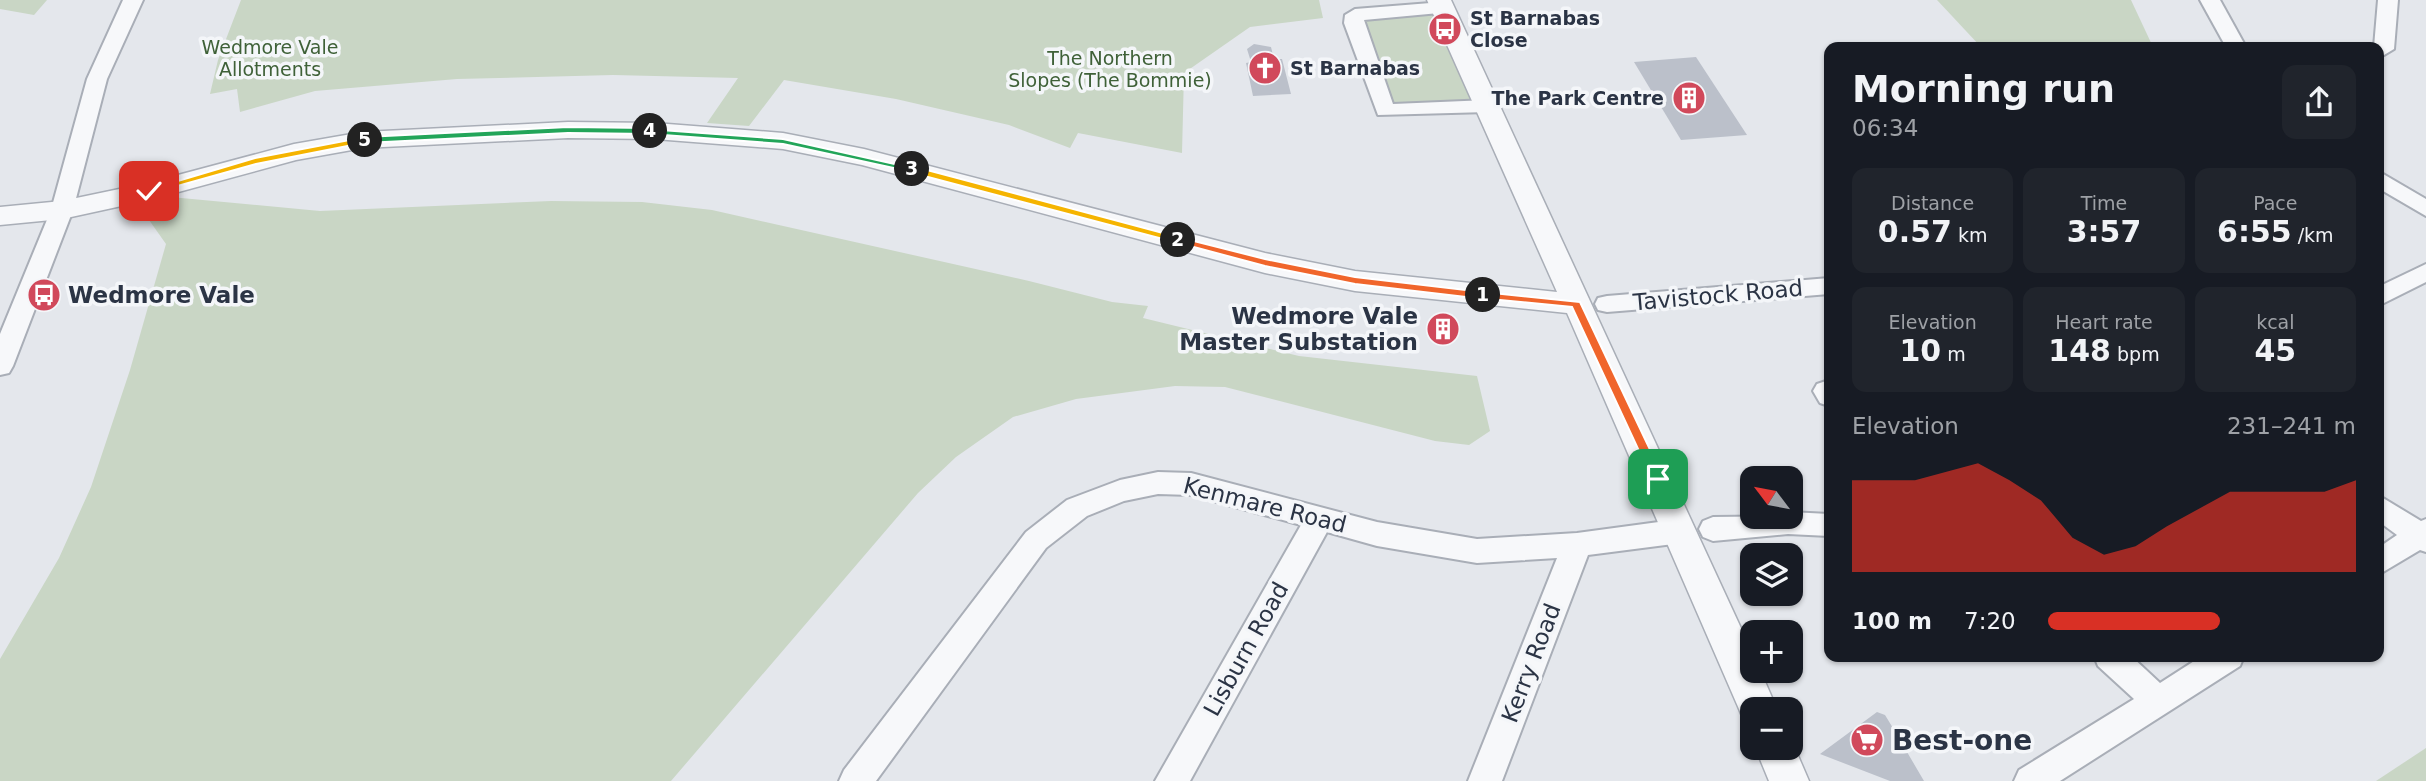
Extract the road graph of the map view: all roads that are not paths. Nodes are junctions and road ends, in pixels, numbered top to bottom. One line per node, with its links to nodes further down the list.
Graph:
1 (134, 0): 9 (street)
2 (2210, 0): 5 (street)
3 (2388, 0): 6 (street)
4 (1441, 4): 7 (street); 7 (street)
5 (2233, 42)
6 (2384, 49)
7 (1488, 106): 15 (street)
8 (2384, 181): 10 (street)
9 (61, 209): 11 (street); 15 (street); 17 (street)
10 (2426, 209)
11 (0, 216)
12 (2426, 272): 14 (street)
13 (1824, 286): 16 (street, Tavistock Road)
14 (2384, 295)
15 (1576, 304): 22 (street)
16 (1607, 304)
17 (2, 358)
18 (2384, 510): 23 (street)
19 (1320, 518): 24 (street, Kenmare Road); 31 (street, Kenmare Road); 32 (street, Lisburn Road)
20 (1824, 525): 21 (street)
21 (1713, 529)
22 (1681, 531): 24 (street, Kenmare Road); 28 (street)
23 (2424, 536): 25 (street)
24 (1577, 545): 33 (street, Kerry Road)
25 (2384, 559)
26 (2116, 662): 29 (street)
27 (2220, 662): 29 (street)
28 (1753, 697)
29 (2158, 701): 35 (street)
30 (1780, 760): 34 (street)
31 (856, 781)
32 (1172, 781)
33 (1485, 781)
34 (1789, 781)
35 (2031, 781)

